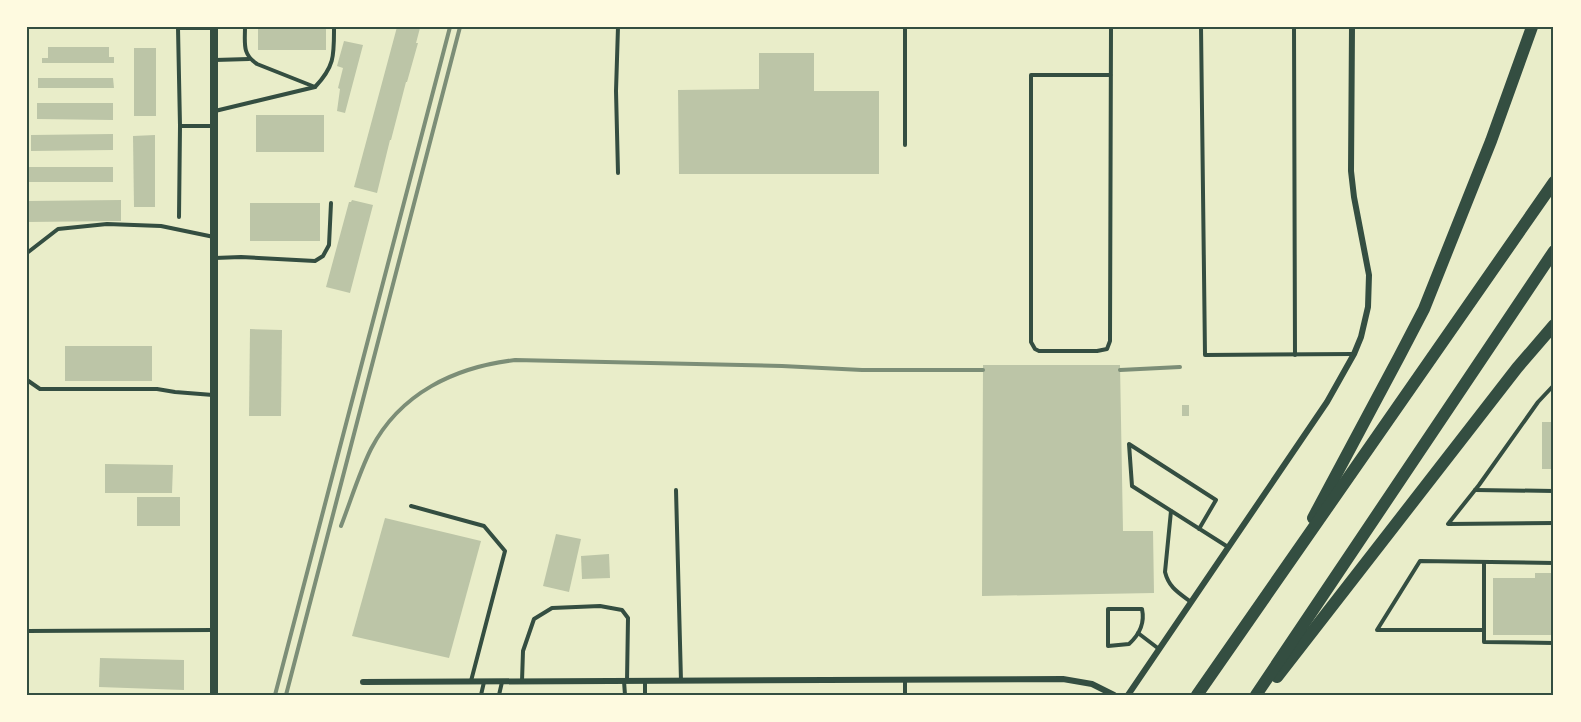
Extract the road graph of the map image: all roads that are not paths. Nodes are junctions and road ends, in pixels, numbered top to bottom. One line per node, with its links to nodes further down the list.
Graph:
1 (214, 27): 12 (street); 16 (lane)
2 (246, 27): 11 (lane)
3 (334, 27): 14 (lane)
4 (618, 27): 19 (lane)
5 (905, 27): 18 (lane)
6 (1111, 27): 13 (lane)
7 (1201, 27): 29 (lane)
8 (1294, 27): 29 (lane)
9 (1352, 27): 28 (street)
10 (1532, 27): 41 (highway)
11 (249, 59): 12 (lane); 14 (lane)
12 (214, 60): 15 (street)
13 (1111, 75): 13 (lane)
14 (315, 87): 15 (lane)
15 (214, 111): 17 (street)
16 (180, 126): 17 (lane); 22 (lane)
17 (214, 126): 23 (street)
18 (905, 145)
19 (618, 173)
20 (1554, 182): 41 (highway)
21 (331, 203): 26 (lane)
22 (179, 217)
23 (214, 237): 25 (lane); 26 (street)
24 (1554, 251): 69 (highway)
25 (27, 253)
26 (214, 258): 32 (street)
27 (1554, 325): 70 (highway)
28 (1354, 354): 29 (lane); 40 (street)
29 (1295, 355)
30 (27, 380): 32 (lane)
31 (1554, 385): 34 (lane)
32 (214, 395): 45 (street)
33 (676, 490): 56 (lane)
34 (1474, 490): 35 (lane); 38 (lane)
35 (1554, 491)
36 (411, 506): 58 (lane)
37 (1171, 511): 39 (lane); 39 (lane); 44 (lane)
38 (1554, 523)
39 (1199, 529): 40 (lane)
40 (1228, 547): 44 (street)
41 (1294, 556): 68 (highway)
42 (1484, 562): 43 (lane); 46 (lane); 46 (lane)
43 (1554, 563)
44 (1191, 602): 50 (street)
45 (214, 630): 47 (lane); 60 (street)
46 (1484, 630): 49 (lane)
47 (27, 631)
48 (1138, 633): 48 (lane); 50 (lane)
49 (1554, 643)
50 (1159, 650): 67 (street)
51 (905, 680): 56 (street); 65 (lane); 66 (street)
52 (502, 681): 53 (street); 59 (street); 62 (lane)
53 (522, 681): 54 (street); 54 (lane)
54 (626, 681): 55 (street); 63 (lane)
55 (645, 681): 56 (street); 64 (lane)
56 (681, 681)
57 (363, 682): 58 (street)
58 (471, 682): 59 (street)
59 (485, 682): 61 (lane)
60 (214, 695)
61 (481, 695)
62 (499, 695)
63 (625, 695)
64 (645, 695)
65 (905, 695)
66 (1114, 695)
67 (1128, 695)
68 (1197, 695)
69 (1256, 695)
70 (1263, 695)

